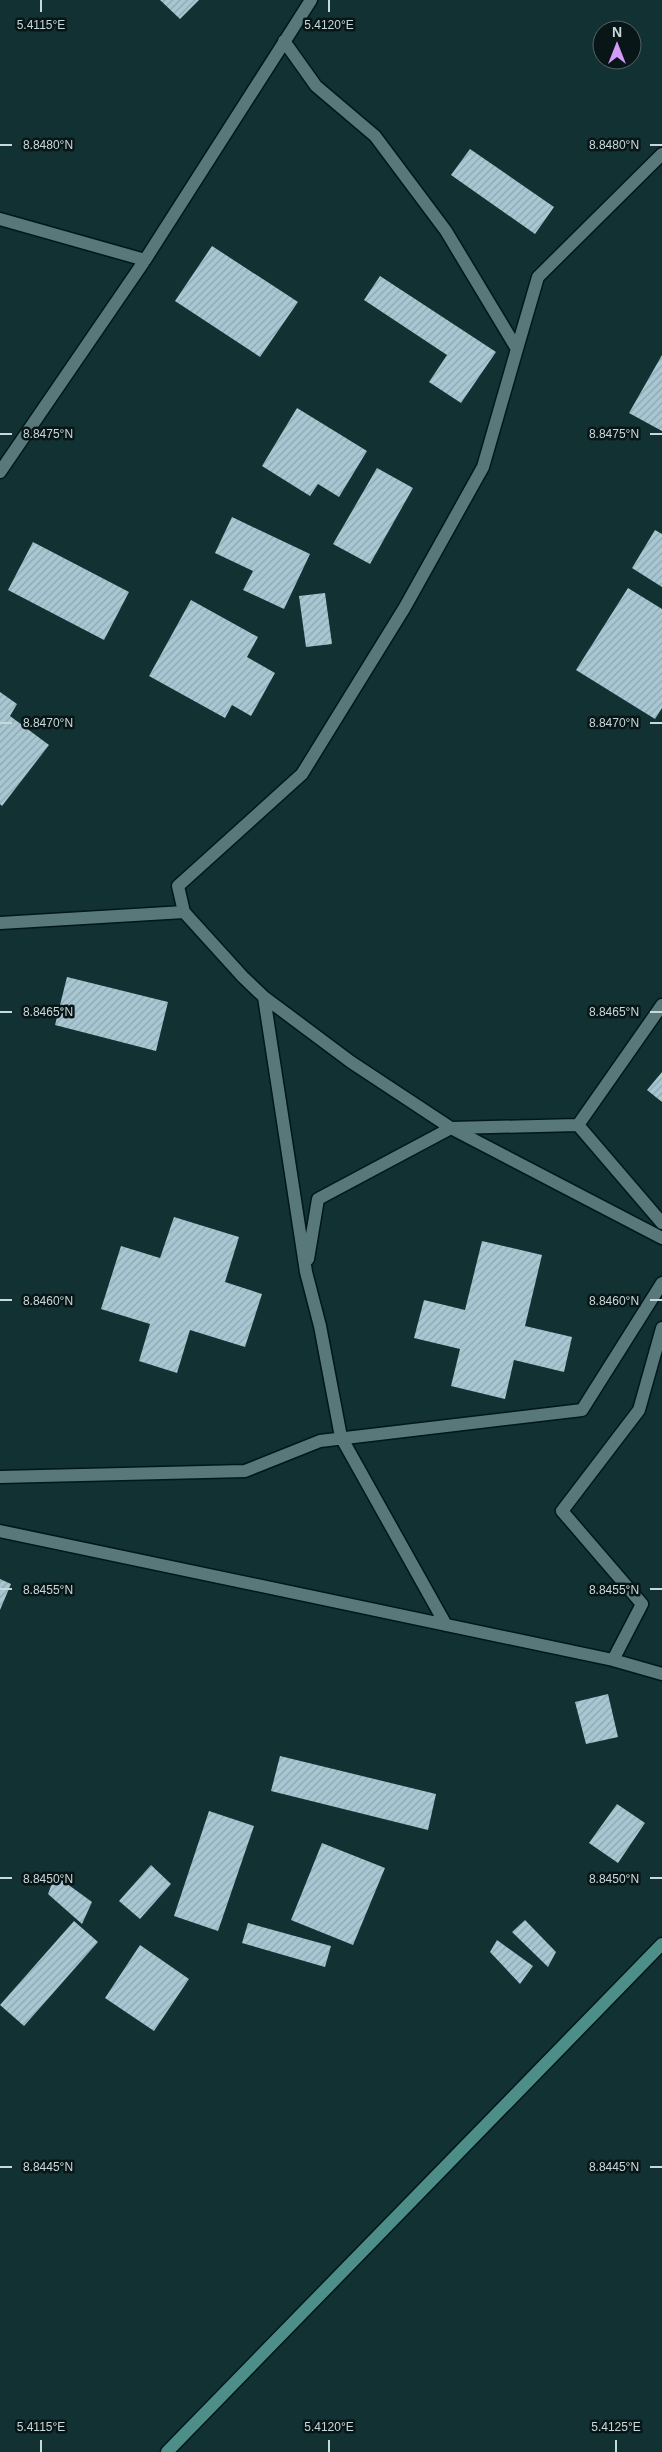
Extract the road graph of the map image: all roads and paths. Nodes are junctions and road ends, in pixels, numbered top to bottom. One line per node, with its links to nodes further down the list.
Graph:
1 (311, 0): 2 (street)
2 (284, 41): 5 (street); 6 (street)
3 (662, 154): 6 (street)
4 (0, 219): 5 (street)
5 (146, 260): 7 (street)
6 (517, 349): 8 (street)
7 (0, 472)
8 (184, 912): 9 (street); 10 (street)
9 (0, 923)
10 (264, 997): 13 (street); 16 (street)
11 (662, 1005): 12 (street)
12 (578, 1125): 13 (street); 14 (street)
13 (451, 1128): 15 (street); 16 (street)
14 (662, 1223)
15 (662, 1238)
16 (306, 1272): 19 (street)
17 (662, 1284): 19 (street)
18 (662, 1328): 23 (street)
19 (341, 1437): 20 (street); 22 (street)
20 (0, 1477)
21 (0, 1531): 22 (street)
22 (446, 1625): 23 (street)
23 (613, 1660): 24 (street)
24 (662, 1674)
25 (662, 1944): 26 (street)
26 (167, 2452)

